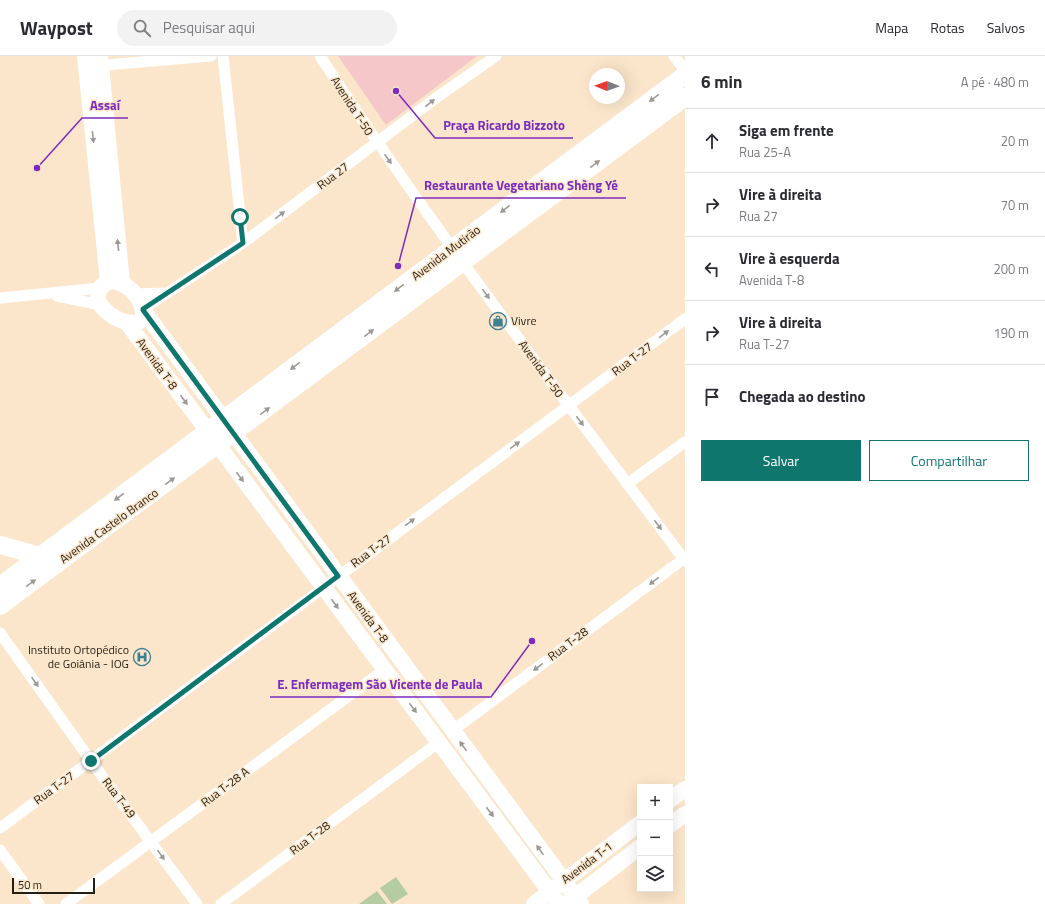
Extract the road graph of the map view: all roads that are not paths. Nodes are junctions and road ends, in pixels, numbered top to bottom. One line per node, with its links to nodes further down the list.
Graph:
1 (211, 56): 6 (street)
2 (223, 56): 11 (street)
3 (320, 56): 10 (street, Avenida T-50)
4 (496, 56): 10 (street, Rua 27, one-way to 4)
5 (674, 56): 7 (street)
6 (93, 61): 16 (street)
7 (685, 70)
8 (685, 75): 14 (main road, Avenida Mutirão, one-way to 14)
9 (685, 97): 15 (main road, Avenida Mutirão, one-way to 9)
10 (377, 144): 12 (street, Rua 27, one-way to 10); 14 (street, Avenida T-50, one-way to 14)
11 (240, 217): 12 (street); 13 (street)
12 (257, 233): 13 (street, Rua 27)
13 (243, 243): 18 (street, Rua 27)
14 (452, 248): 15 (street, Avenida T-50); 27 (main road, Avenida Mutirão, one-way to 27)
15 (463, 262): 26 (street, Avenida T-50, one-way to 26); 27 (main road, Avenida Mutirão, one-way to 15)
16 (110, 285): 17 (street); 19 (street); 22 (street)
17 (44, 293): 20 (street); 22 (street)
18 (167, 293): 19 (street); 23 (street, Rua 27)
19 (135, 294): 23 (street)
20 (5, 297): 21 (street)
21 (0, 305)
22 (101, 305): 25 (street)
23 (143, 309): 25 (street); 27 (street, Avenida T-8)
24 (685, 319): 26 (street, Rua T-27, one-way to 24)
25 (128, 324): 28 (street, Avenida T-8, one-way to 28)
26 (568, 406): 31 (street, Avenida T-50, one-way to 31); 35 (street, Rua T-27, one-way to 26)
27 (228, 427): 28 (main road, Avenida Mutirão); 30 (main road, Avenida Mutirão); 35 (street, Avenida T-8)
28 (207, 432): 30 (street, Avenida T-8); 33 (main road, Avenida Castelo Branco, one-way to 33)
29 (685, 442): 31 (street)
30 (217, 446): 37 (street, Avenida T-8, one-way to 37); 38 (main road, Avenida Castelo Branco, one-way to 30)
31 (627, 484): 34 (street, Avenida T-50, one-way to 34)
32 (0, 545): 33 (main road)
33 (40, 556): 36 (main road, Avenida Castelo Branco)
34 (684, 559): 41 (street, Rua T-28, one-way to 41)
35 (338, 576): 37 (street, Rua T-27); 41 (street, Avenida T-8)
36 (0, 586)
37 (323, 587): 40 (street, Avenida T-8, one-way to 40); 43 (street, Rua T-27)
38 (0, 606)
39 (0, 633): 43 (street, Rua T-49, one-way to 43)
40 (384, 670): 42 (street, Avenida T-8, one-way to 42); 50 (street, Rua T-28 A)
41 (452, 731): 53 (street, Avenida T-8, one-way to 41)
42 (438, 743): 54 (street, Avenida T-8, one-way to 54); 59 (street, Rua T-28)
43 (91, 761): 49 (street, Rua T-27); 50 (street, Rua T-49)
44 (685, 789): 45 (street)
45 (673, 798)
46 (685, 814): 47 (street)
47 (673, 823)
48 (637, 825): 53 (street, Avenida T-1)
49 (0, 828)
50 (151, 842): 57 (street, Rua T-28 A); 58 (street, Rua T-49, one-way to 58)
51 (0, 850): 56 (street)
52 (637, 850): 55 (street, Avenida T-1)
53 (563, 882): 54 (street, Avenida T-1); 55 (street, Avenida T-8)
54 (555, 898): 60 (street, Avenida T-1)
55 (574, 902)
56 (40, 904)
57 (66, 904)
58 (197, 904)
59 (220, 904)
60 (534, 904)

